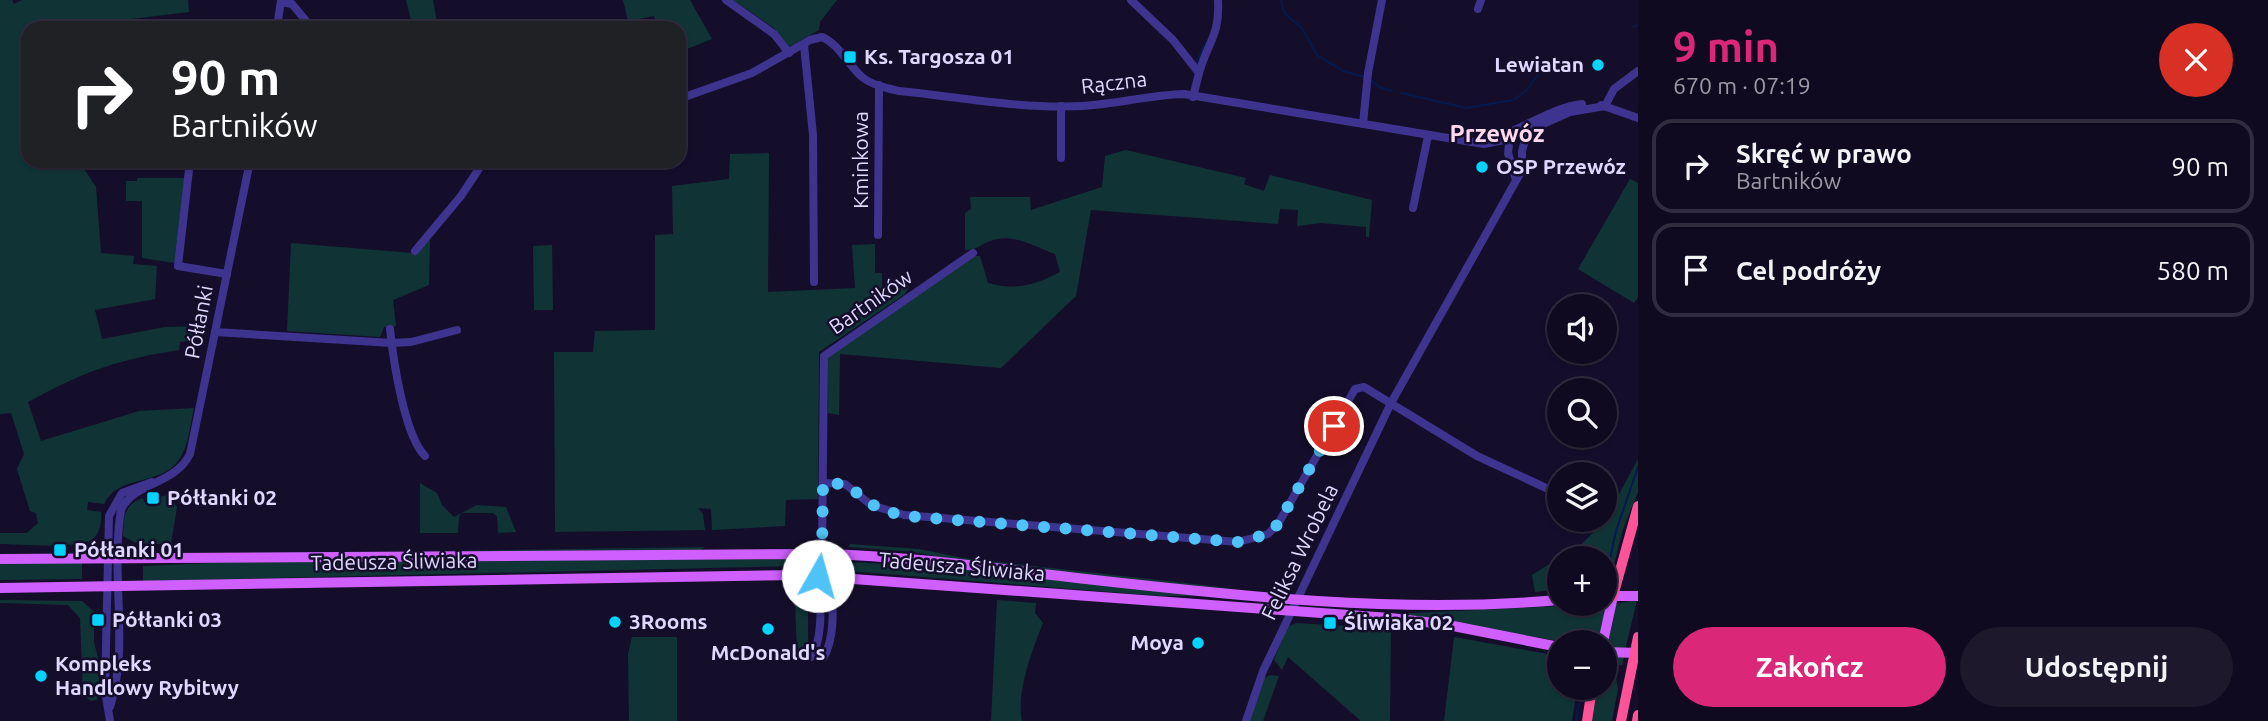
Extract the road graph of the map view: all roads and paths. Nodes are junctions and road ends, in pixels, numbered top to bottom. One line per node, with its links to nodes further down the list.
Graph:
1 (726, 0): 11 (street)
2 (1131, 0): 13 (street)
3 (1218, 0): 13 (street)
4 (1382, 0): 20 (street)
5 (1481, 0): 7 (street)
6 (281, 1): 8 (street); 9 (street)
7 (1478, 9)
8 (278, 21)
9 (307, 21)
10 (804, 44): 11 (street); 14 (street, Rączna); 38 (street)
11 (789, 53): 15 (street)
12 (1638, 71): 18 (street)
13 (1199, 73): 16 (street)
14 (879, 85): 17 (street, Rączna); 34 (street, Kminkowa)
15 (686, 97)
16 (1193, 97): 17 (street, Rączna); 20 (street, Rączna)
17 (1061, 106): 28 (street)
18 (1605, 106): 19 (street); 21 (street); 23 (street)
19 (1638, 118)
20 (1363, 124): 22 (street, Rączna)
21 (1528, 130): 23 (street); 26 (street, Feliksa Wrobela)
22 (1428, 136): 24 (street, Rączna); 33 (street)
23 (1505, 136): 24 (street, Rączna); 25 (street, Rączna); 26 (street); 27 (street)
24 (1463, 142): 25 (street, Rączna)
25 (1486, 144): 27 (street)
26 (1521, 151): 32 (street, Feliksa Wrobela)
27 (1508, 153): 32 (street)
28 (1061, 158)
29 (189, 168): 37 (street)
30 (249, 168): 37 (street, Półłanki)
31 (479, 168): 35 (street)
32 (1516, 180): 43 (street, Feliksa Wrobela)
33 (1413, 208)
34 (878, 235)
35 (415, 251)
36 (973, 253): 45 (street, Bartników)
37 (227, 274): 41 (street, Półłanki)
38 (814, 282)
39 (390, 329): 42 (street)
40 (457, 330): 42 (street)
41 (215, 332): 42 (street); 49 (street, Półłanki)
42 (392, 344): 44 (street)
43 (1391, 403): 45 (street); 46 (street); 58 (street, Feliksa Wrobela)
44 (425, 456)
45 (823, 483): 48 (street, Bartników)
46 (1547, 489)
47 (1638, 506): 51 (highway)
48 (822, 554): 49 (main road, Tadeusza Śliwiaka); 52 (street); 53 (street); 58 (main road, Tadeusza Śliwiaka)
49 (114, 558): 50 (main road, Tadeusza Śliwiaka); 55 (street, Półłanki)
50 (0, 559)
51 (1617, 571)
52 (818, 576): 53 (main road, Tadeusza Śliwiaka); 55 (main road, Tadeusza Śliwiaka); 65 (street)
53 (830, 576): 60 (main road, Tadeusza Śliwiaka); 66 (street)
54 (0, 588): 55 (main road, Tadeusza Śliwiaka)
55 (113, 588): 69 (street, Półłanki)
56 (1617, 596): 57 (main road)
57 (1638, 596)
58 (1298, 598): 59 (main road, Tadeusza Śliwiaka); 60 (street, Feliksa Wrobela)
59 (1547, 601)
60 (1292, 611): 62 (main road, Tadeusza Śliwiaka); 70 (street, Feliksa Wrobela)
61 (1638, 638): 72 (highway)
62 (1547, 645)
63 (1617, 652): 64 (main road)
64 (1638, 653)
65 (811, 657)
66 (824, 657)
67 (1590, 700): 71 (highway)
68 (1638, 715): 73 (highway)
69 (110, 721)
70 (1246, 721)
71 (1587, 721)
72 (1621, 721)
73 (1637, 721)

